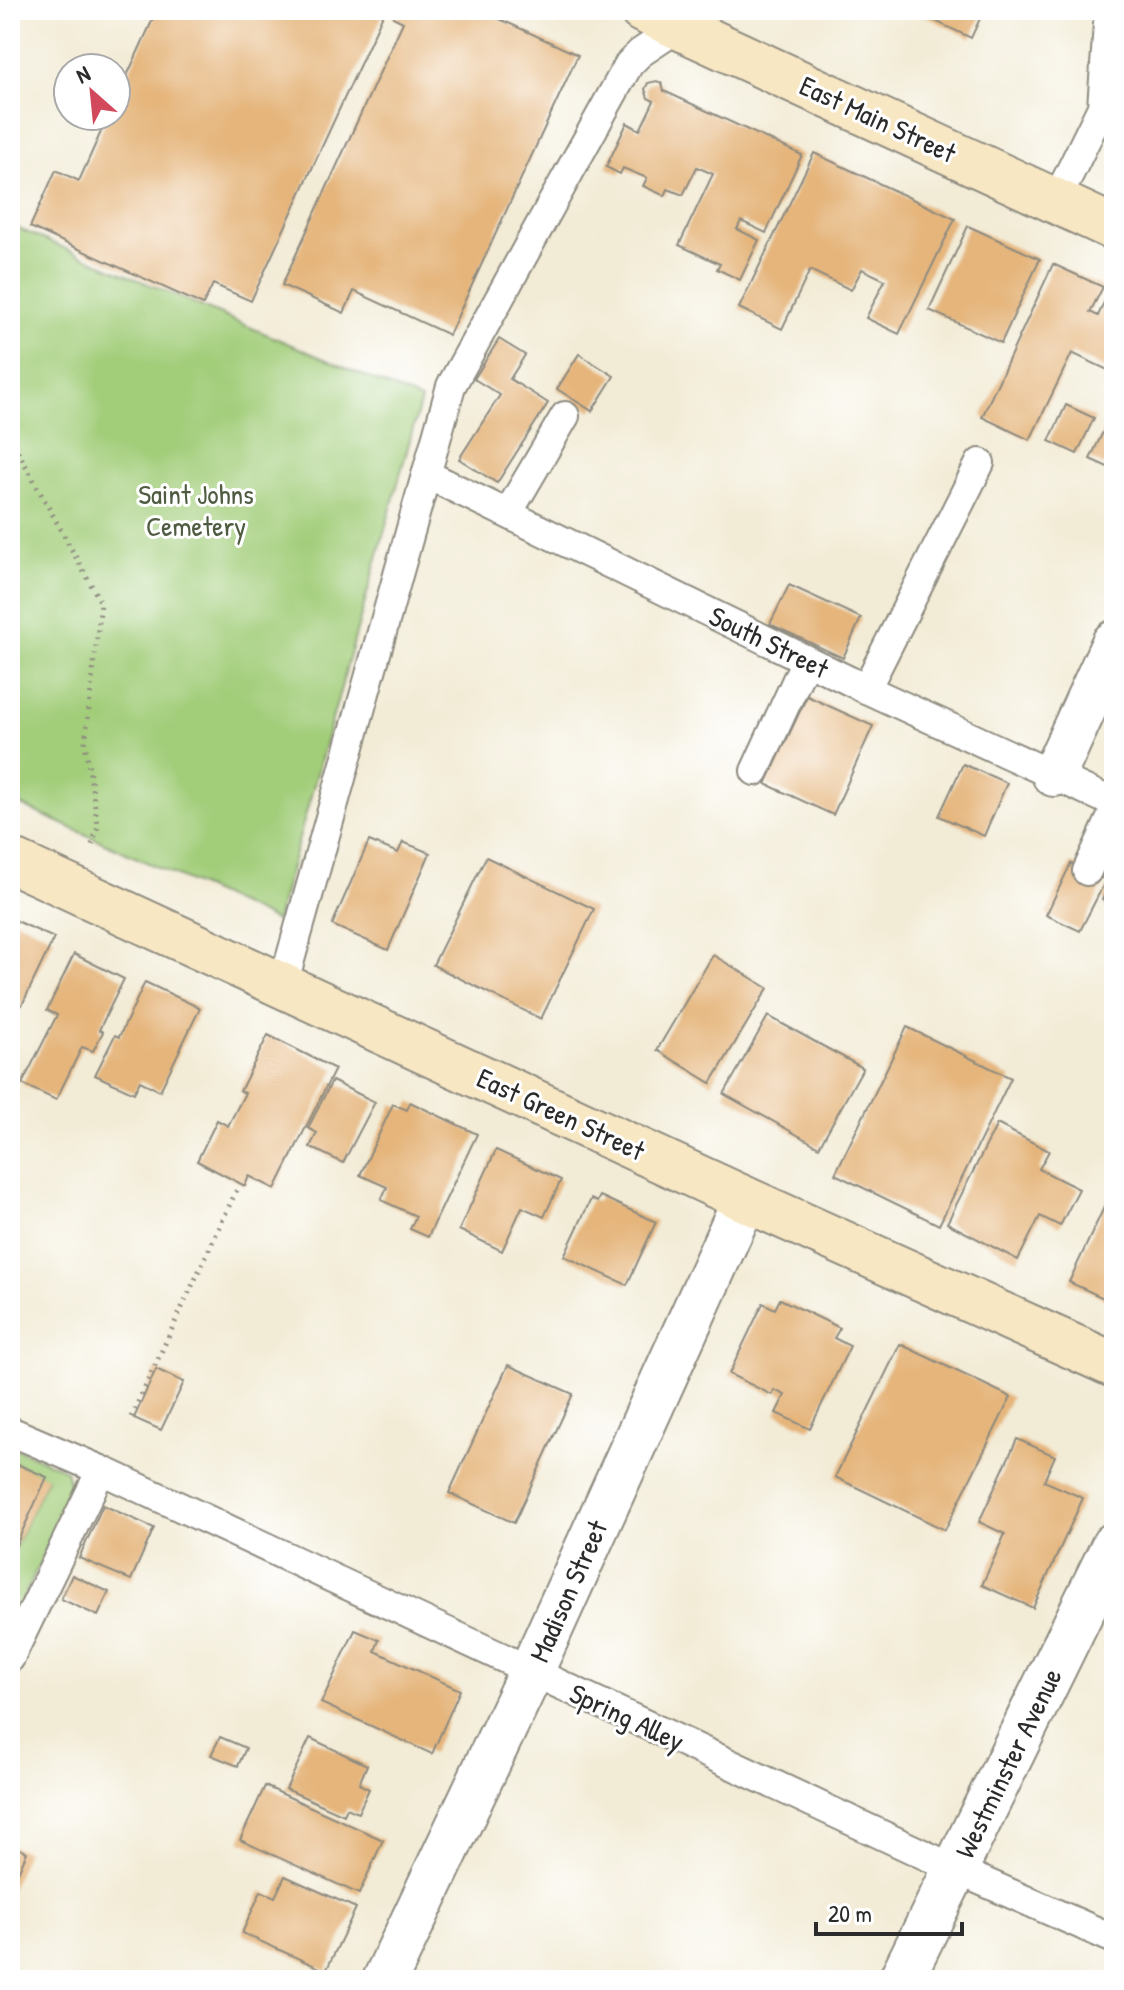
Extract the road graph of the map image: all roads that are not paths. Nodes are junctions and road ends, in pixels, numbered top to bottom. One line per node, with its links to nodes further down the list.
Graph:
1 (1109, 10): 3 (lane)
2 (674, 16): 3 (street, East Main Street); 7 (lane)
3 (1056, 201): 4 (street, East Main Street)
4 (1114, 228)
5 (565, 416): 8 (lane)
6 (980, 463): 11 (lane)
7 (428, 475): 8 (lane, South Street); 18 (lane)
8 (508, 513): 10 (lane, South Street)
9 (1114, 643): 13 (street)
10 (806, 660): 11 (lane, South Street); 12 (lane)
11 (866, 689): 13 (lane, South Street)
12 (755, 771)
13 (1054, 774): 14 (lane, South Street)
14 (1114, 803)
15 (1114, 812): 17 (lane)
16 (10, 860): 18 (street, East Green Street)
17 (1087, 871)
18 (283, 985): 19 (street, East Green Street)
19 (745, 1199): 20 (street, East Green Street); 25 (street, Madison Street)
20 (1114, 1365)
21 (10, 1431): 22 (lane, Spring Alley)
22 (101, 1470): 24 (lane); 25 (lane, Spring Alley)
23 (1114, 1545): 26 (street, Westminster Avenue)
24 (10, 1658)
25 (531, 1672): 26 (lane, Spring Alley); 28 (street, Madison Street)
26 (957, 1870): 27 (lane, Spring Alley); 29 (street, Westminster Avenue)
27 (1114, 1939)
28 (385, 1980)
29 (901, 1980)

